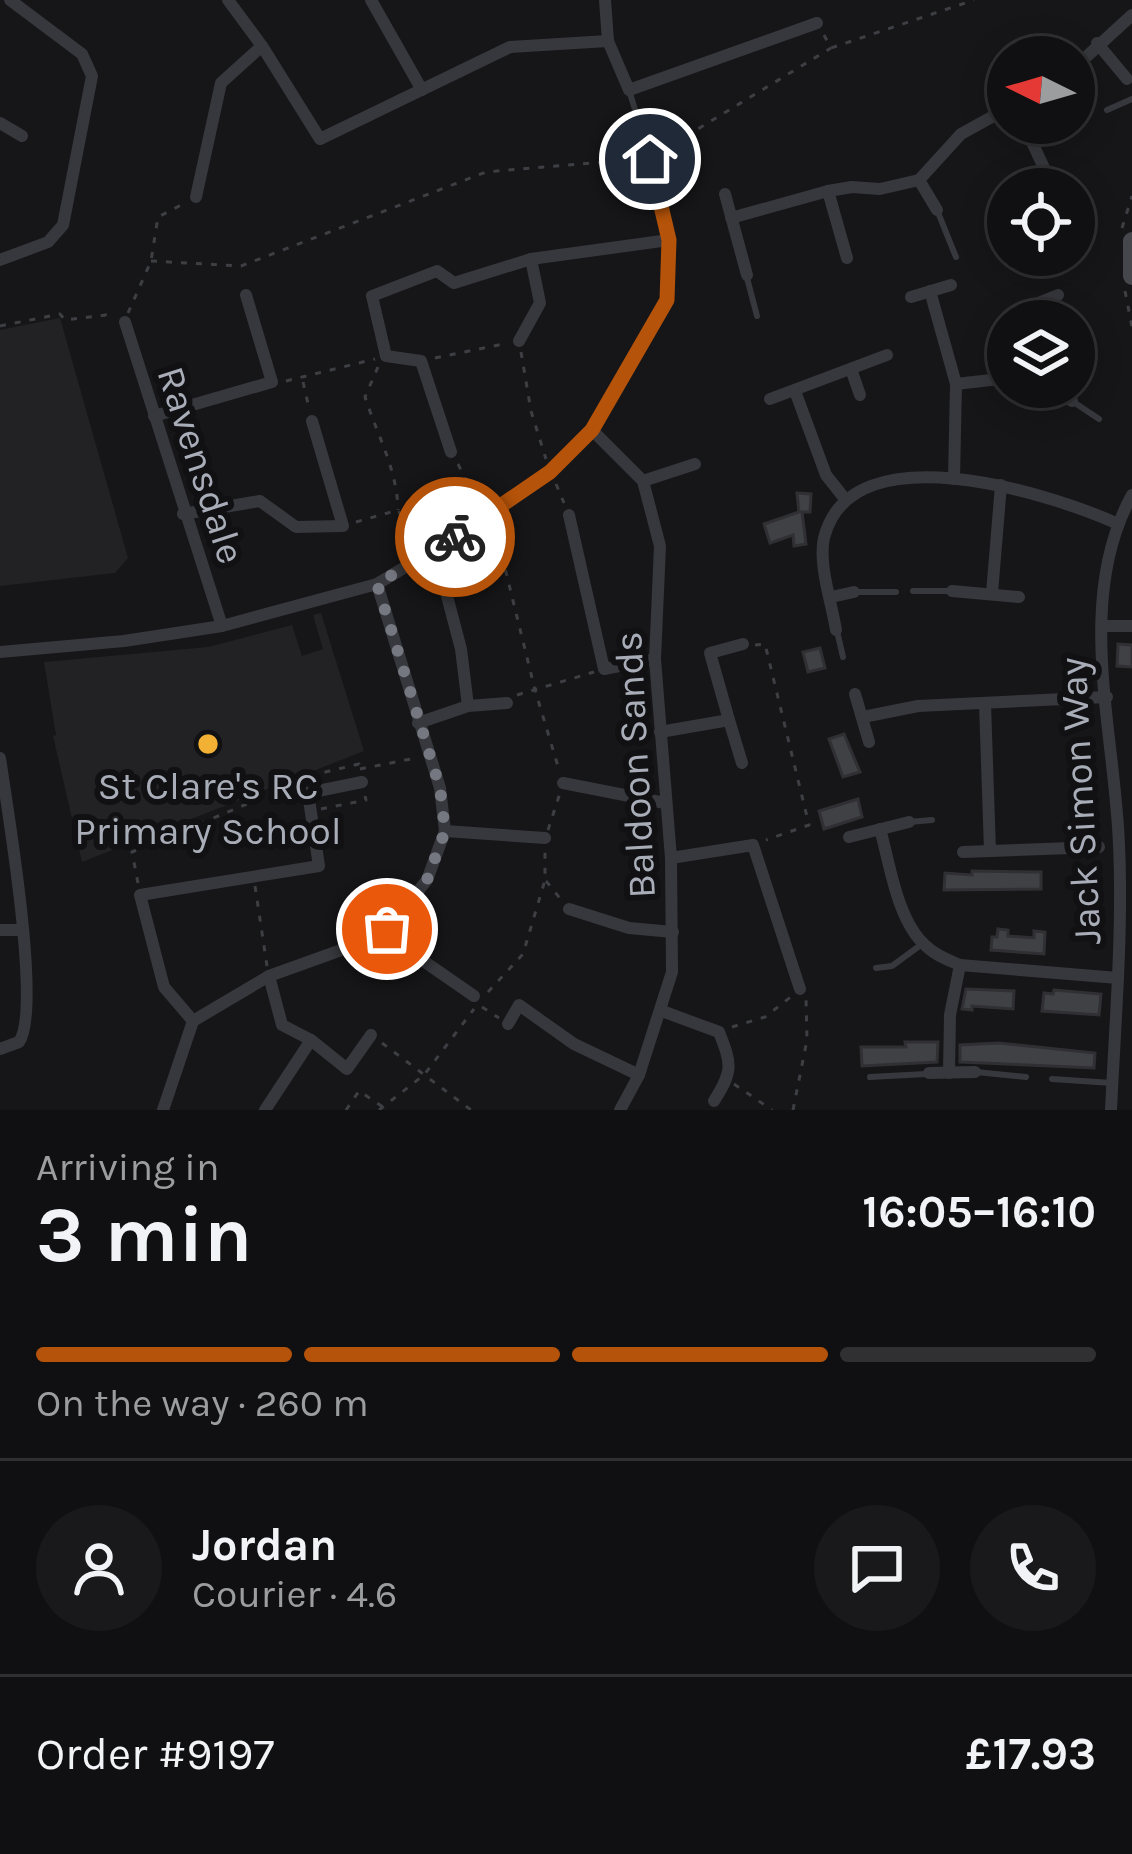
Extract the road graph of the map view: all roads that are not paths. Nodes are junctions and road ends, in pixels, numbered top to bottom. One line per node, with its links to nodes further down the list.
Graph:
1 (10, 0): 30 (street)
2 (228, 0): 9 (street)
3 (371, 0): 11 (street)
4 (605, 0): 7 (street)
5 (1132, 15): 8 (street)
6 (817, 23): 12 (street)
7 (608, 41): 11 (street); 12 (street)
8 (1097, 43): 10 (street)
9 (262, 46): 11 (street); 22 (street)
10 (1127, 79): 13 (lane)
11 (422, 90)
12 (628, 90): 18 (lane)
13 (1132, 97): 14 (lane)
14 (1107, 110)
15 (987, 120): 19 (street)
16 (3, 129): 17 (street)
17 (22, 136)
18 (650, 159): 25 (street)
19 (920, 179): 20 (street); 23 (street)
20 (828, 191): 24 (street); 28 (street)
21 (725, 194): 24 (street)
22 (196, 197)
23 (937, 210): 27 (lane)
24 (731, 218): 31 (street)
25 (669, 240): 29 (street); 53 (street)
26 (1132, 241): 32 (main road)
27 (956, 257)
28 (847, 258)
29 (531, 259): 41 (street); 54 (street)
30 (0, 260)
31 (747, 275): 39 (lane)
32 (1132, 276)
33 (951, 285): 34 (street)
34 (930, 291): 37 (street); 45 (street)
35 (246, 295): 50 (street)
36 (1058, 295): 38 (street)
37 (911, 298)
38 (1048, 300)
39 (757, 316)
40 (125, 322): 50 (street, Ravensdale)
41 (519, 341)
42 (887, 355): 43 (street)
43 (851, 369): 46 (street); 47 (street)
44 (987, 380): 45 (street)
45 (956, 383): 56 (street)
46 (794, 391): 48 (street); 60 (street)
47 (860, 395)
48 (770, 399)
49 (1082, 408): 51 (lane)
50 (154, 416): 61 (street, Ravensdale)
51 (1099, 419)
52 (312, 421): 61 (street)
53 (592, 430): 57 (street); 64 (street)
54 (452, 452)
55 (695, 464): 57 (street)
56 (954, 478): 58 (street); 60 (street)
57 (643, 481): 80 (street, Baldoon Sands)
58 (1001, 485): 63 (street); 69 (street)
59 (1132, 495): 63 (street, Jack Simon Way)
60 (845, 499): 72 (street)
61 (184, 514): 73 (street, Ravensdale)
62 (569, 515): 80 (street)
63 (1116, 523): 74 (street, Jack Simon Way)
64 (377, 584): 73 (street); 88 (street)
65 (914, 591): 66 (lane)
66 (952, 591): 69 (street)
67 (854, 592): 68 (lane); 72 (street)
68 (896, 592)
69 (992, 593): 71 (street)
70 (447, 596): 85 (street)
71 (1019, 596)
72 (831, 597): 76 (street)
73 (222, 626): 78 (street)
74 (1102, 626): 75 (street); 82 (street, Jack Simon Way)
75 (1132, 626)
76 (836, 630): 79 (lane)
77 (743, 644): 87 (street)
78 (0, 652)
79 (843, 657)
80 (656, 659): 89 (street, Baldoon Sands)
81 (855, 694): 86 (street)
82 (1108, 697): 84 (street); 102 (street, Jack Simon Way)
83 (507, 703): 85 (street)
84 (985, 704): 86 (street); 104 (street)
85 (468, 706): 88 (street)
86 (863, 718): 90 (street)
87 (730, 721): 89 (street); 92 (street)
88 (418, 723): 99 (street)
89 (660, 732): 95 (street, Baldoon Sands)
90 (869, 742)
91 (0, 758): 110 (street)
92 (742, 764)
93 (361, 776): 120 (street)
94 (563, 783): 95 (street)
95 (665, 803): 106 (street, Baldoon Sands)
96 (932, 820): 97 (lane)
97 (909, 822): 98 (street)
98 (880, 829): 100 (street); 112 (street)
99 (445, 831): 101 (street); 108 (street)
100 (849, 837)
101 (545, 838)
102 (1126, 846): 116 (street, Jack Simon Way)
103 (1099, 848): 104 (street)
104 (990, 851): 105 (street)
105 (963, 852)
106 (671, 858): 111 (street, Baldoon Sands); 117 (street)
107 (569, 909): 111 (street)
108 (387, 929): 115 (street); 118 (street)
109 (0, 930): 110 (street)
110 (22, 930): 124 (street)
111 (674, 932): 119 (street, Baldoon Sands)
112 (922, 944): 113 (street); 114 (lane)
113 (960, 965): 116 (street); 127 (street)
114 (876, 968)
115 (269, 976): 120 (street); 123 (street)
116 (1118, 978): 132 (street, Jack Simon Way)
117 (800, 989)
118 (476, 1000)
119 (662, 1011): 128 (street, Baldoon Sands); 133 (street)
120 (193, 1021): 134 (street)
121 (508, 1024): 128 (street)
122 (371, 1035): 123 (street)
123 (311, 1040): 135 (street)
124 (0, 1049)
125 (975, 1072): 127 (street); 130 (lane)
126 (929, 1073): 127 (street); 129 (lane)
127 (949, 1073)
128 (639, 1075): 136 (street, Baldoon Sands)
129 (870, 1077)
130 (1026, 1077)
131 (1052, 1078): 132 (lane)
132 (1112, 1083): 137 (street, Jack Simon Way)
133 (714, 1101)
134 (163, 1110)
135 (265, 1110)
136 (620, 1110)
137 (1111, 1110)

